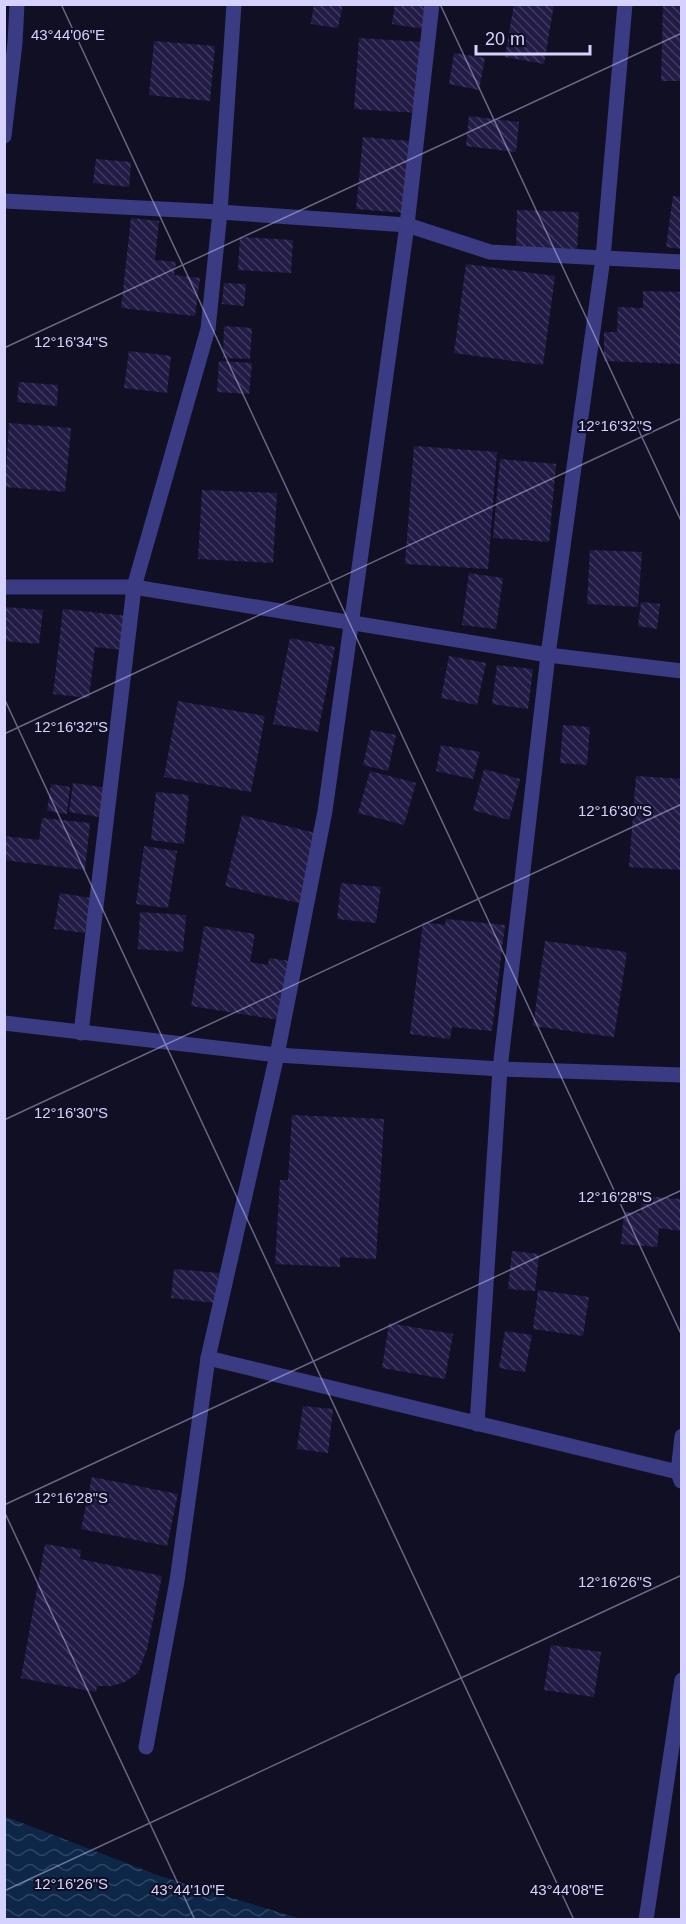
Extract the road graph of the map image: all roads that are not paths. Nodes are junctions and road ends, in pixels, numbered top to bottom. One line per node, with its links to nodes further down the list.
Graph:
1 (17, 4): 5 (street)
2 (234, 4): 7 (street)
3 (432, 4): 8 (street)
4 (625, 4): 9 (street)
5 (4, 136)
6 (4, 201): 7 (street)
7 (220, 212): 8 (street); 12 (street)
8 (407, 225): 9 (street); 13 (street)
9 (603, 258): 10 (street); 14 (street)
10 (681, 262)
11 (4, 587): 12 (street)
12 (134, 587): 13 (street); 17 (street)
13 (350, 622): 14 (street); 18 (street)
14 (548, 655): 15 (street); 19 (street)
15 (681, 671)
16 (4, 1023): 17 (street)
17 (81, 1033): 18 (street)
18 (277, 1055): 19 (street); 21 (street)
19 (500, 1069): 20 (street); 22 (street)
20 (681, 1075)
21 (208, 1358): 22 (street); 26 (street)
22 (477, 1424): 24 (street)
23 (681, 1436): 24 (street)
24 (680, 1476)
25 (681, 1680): 27 (street)
26 (146, 1747)
27 (646, 1920)

